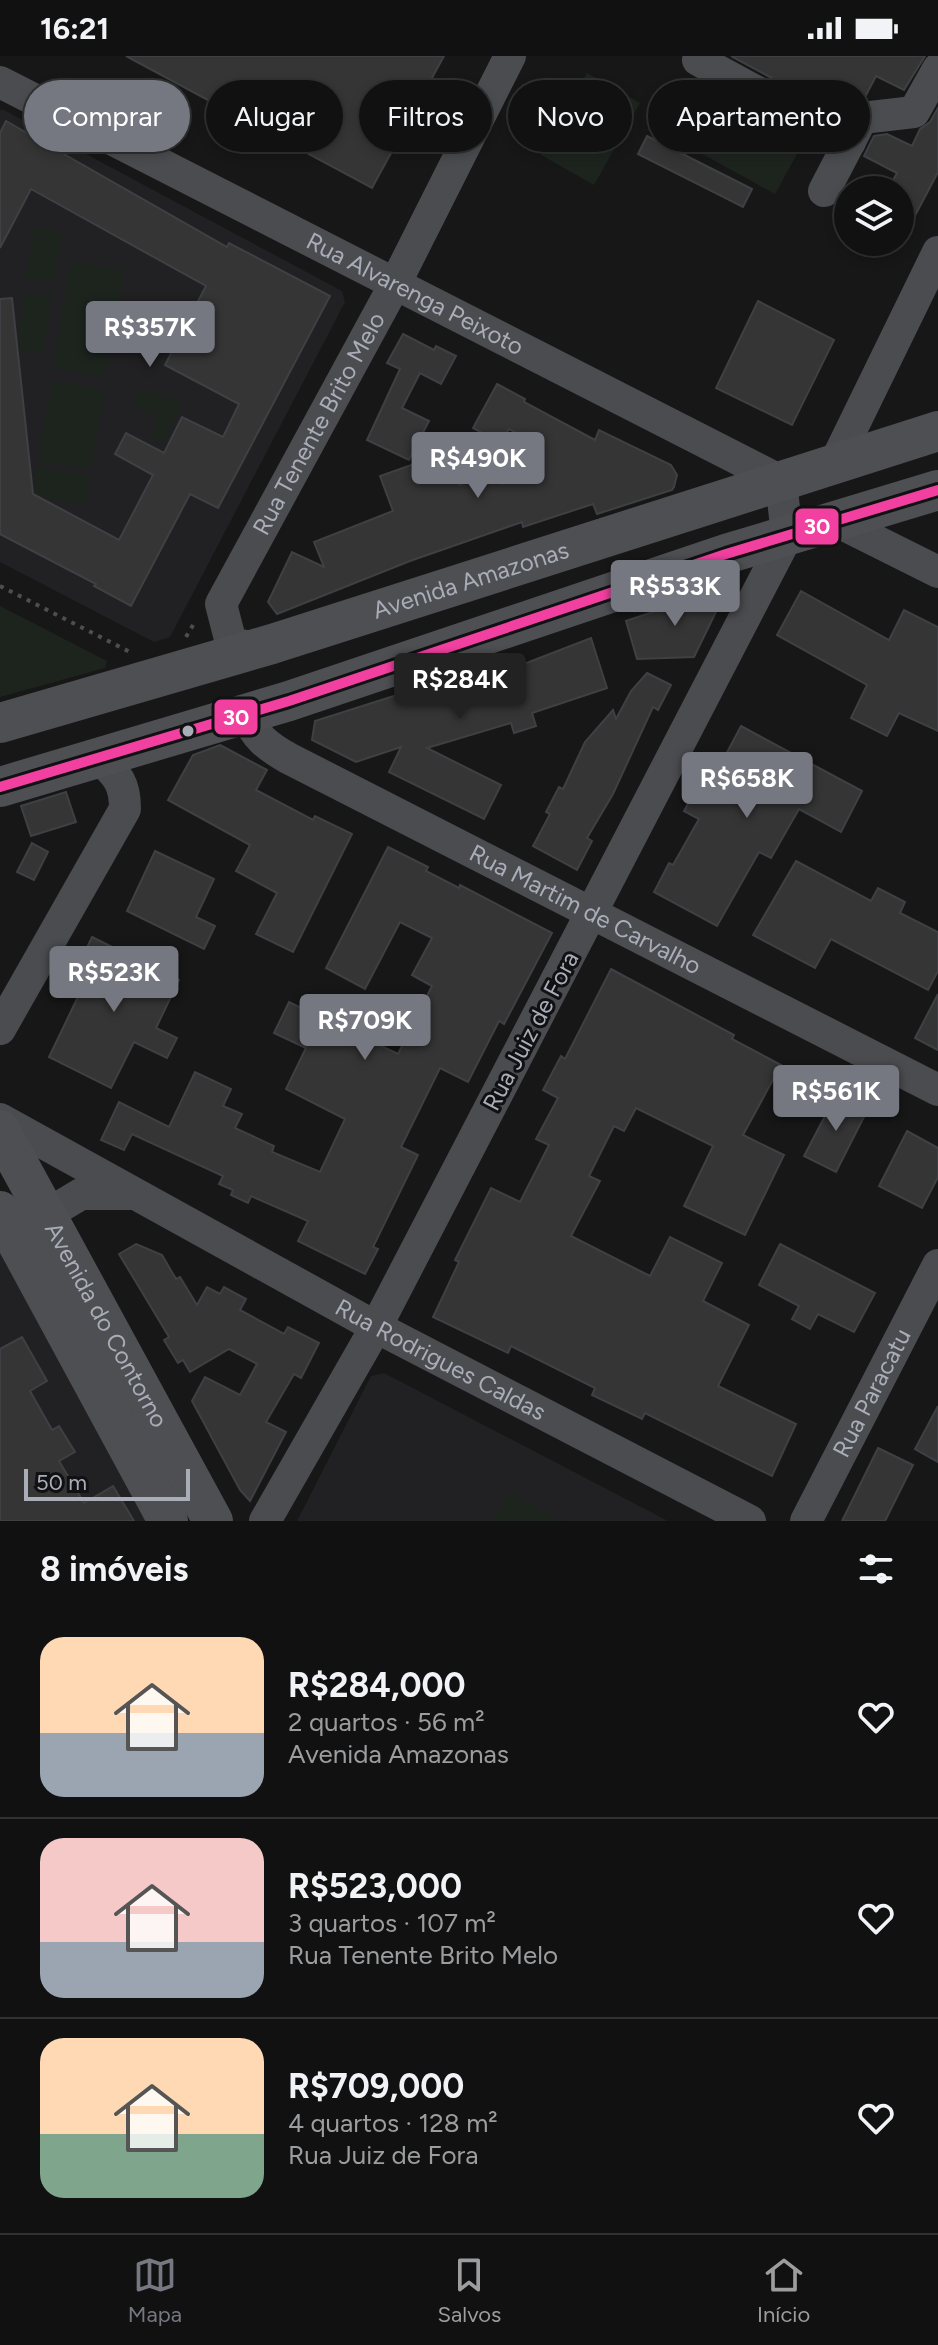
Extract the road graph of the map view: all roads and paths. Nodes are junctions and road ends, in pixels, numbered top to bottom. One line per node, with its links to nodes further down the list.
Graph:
1 (510, 56): 10 (street, Rua Tenente Brito Melo)
2 (698, 60): 4 (street)
3 (938, 69): 6 (street)
4 (735, 80)
5 (0, 82): 10 (street, Rua Alvarenga Peixoto)
6 (870, 117)
7 (845, 152): 8 (street)
8 (824, 191)
9 (938, 252): 13 (street)
10 (395, 284): 14 (street, Rua Alvarenga Peixoto); 20 (street, Rua Tenente Brito Melo)
11 (171, 320): 11 (path)
12 (938, 431): 13 (main road, Avenida Amazonas)
13 (843, 446): 14 (main road, Avenida Amazonas)
14 (781, 481): 17 (street); 22 (main road, Avenida Amazonas)
15 (938, 490): 16 (main road)
16 (836, 521): 17 (main road); 18 (street)
17 (787, 536): 24 (main road); 28 (street, Rua Juiz de Fora)
18 (938, 572)
19 (0, 586): 23 (path)
20 (209, 612): 21 (path); 22 (street)
21 (182, 645)
22 (255, 648): 25 (main road, Avenida Amazonas)
23 (141, 658)
24 (246, 714): 26 (main road); 28 (street, Rua Martim de Carvalho)
25 (0, 723)
26 (99, 758): 27 (main road); 29 (street)
27 (0, 787)
28 (592, 912): 30 (street, Rua Martim de Carvalho); 37 (street, Rua Juiz de Fora)
29 (0, 1029)
30 (938, 1090)
31 (0, 1119): 33 (street, Rua Rodrigues Caldas)
32 (0, 1130): 35 (main road, Avenida do Contorno)
33 (134, 1194): 35 (street, Rua Rodrigues Caldas); 37 (street, Rua Rodrigues Caldas)
34 (0, 1211): 38 (main road, Avenida do Contorno)
35 (46, 1215): 39 (main road, Avenida do Contorno)
36 (938, 1265): 42 (street, Rua Paracatu)
37 (376, 1327): 40 (street, Rua Juiz de Fora); 41 (street, Rua Rodrigues Caldas)
38 (168, 1521)
39 (213, 1521)
40 (265, 1521)
41 (750, 1521)
42 (806, 1521)

